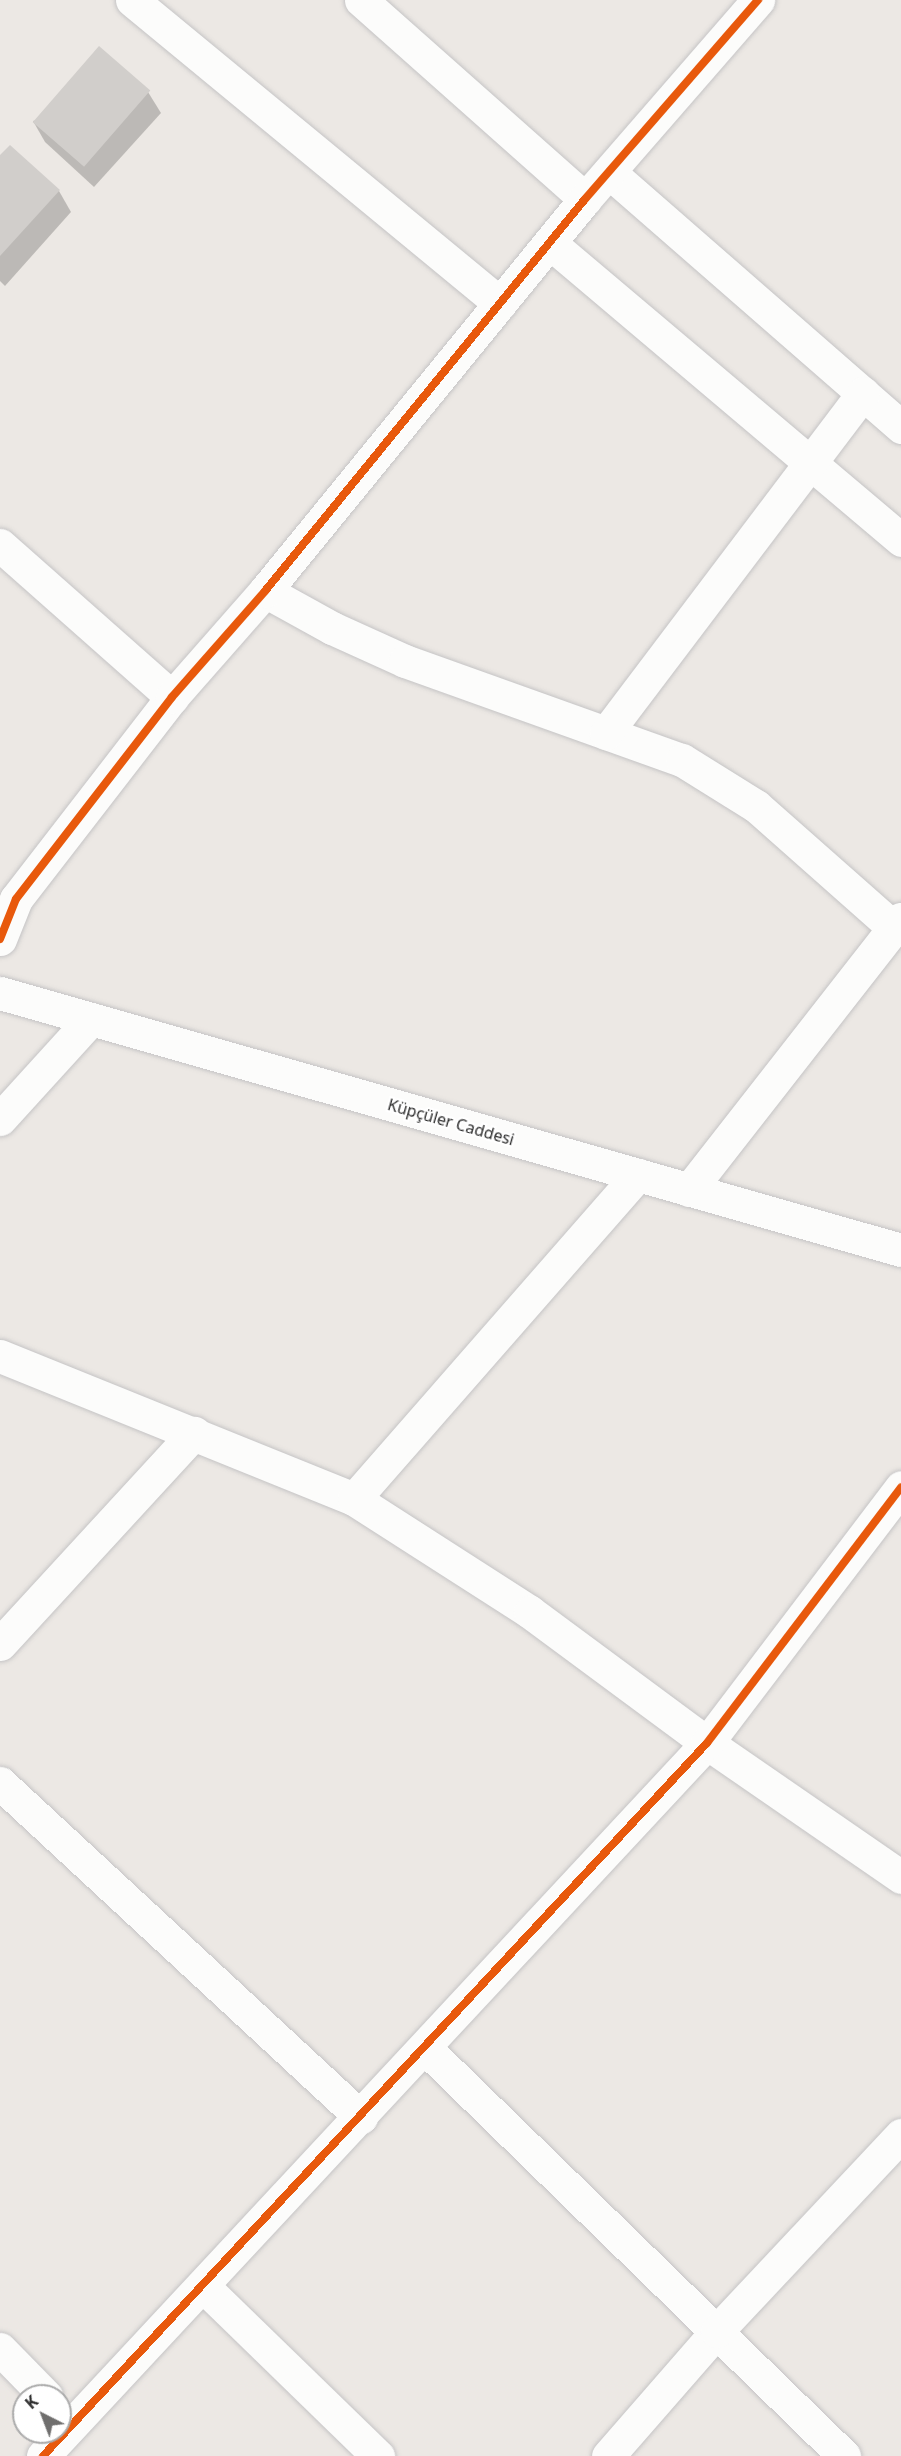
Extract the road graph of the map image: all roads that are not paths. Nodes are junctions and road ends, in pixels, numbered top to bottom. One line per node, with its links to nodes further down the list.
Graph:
1 (132, 0): 7 (street)
2 (361, 0): 5 (street)
3 (758, 0): 4 (street)
4 (609, 172): 5 (street); 8 (street)
5 (585, 200): 6 (street)
6 (550, 243): 7 (street); 10 (street)
7 (500, 303): 13 (street)
8 (862, 393): 9 (street); 10 (street)
9 (901, 427)
10 (812, 465): 11 (street); 15 (street)
11 (901, 540)
12 (0, 545): 14 (street)
13 (265, 591): 14 (street); 15 (street)
14 (172, 697): 17 (street)
15 (606, 733): 16 (street)
16 (898, 924): 22 (street)
17 (0, 939)
18 (0, 993): 19 (street, Küpçüler Caddesi)
19 (91, 1019): 20 (street); 21 (street, Küpçüler Caddesi)
20 (0, 1119)
21 (638, 1175): 22 (street, Küpçüler Caddesi); 27 (street)
22 (689, 1190): 23 (street, Küpçüler Caddesi)
23 (901, 1250)
24 (0, 1356): 25 (street)
25 (194, 1433): 27 (street); 28 (street)
26 (901, 1487): 29 (street)
27 (354, 1499): 29 (street)
28 (0, 1644)
29 (707, 1743): 31 (street); 32 (street)
30 (0, 1783): 33 (street)
31 (901, 1877)
32 (425, 2048): 33 (street); 36 (street)
33 (361, 2117): 35 (street)
34 (901, 2135): 36 (street)
35 (204, 2287): 39 (street); 40 (street)
36 (717, 2331): 41 (street); 42 (street)
37 (0, 2349): 38 (street)
38 (34, 2384)
39 (72, 2412)
40 (378, 2456)
41 (608, 2456)
42 (843, 2456)

